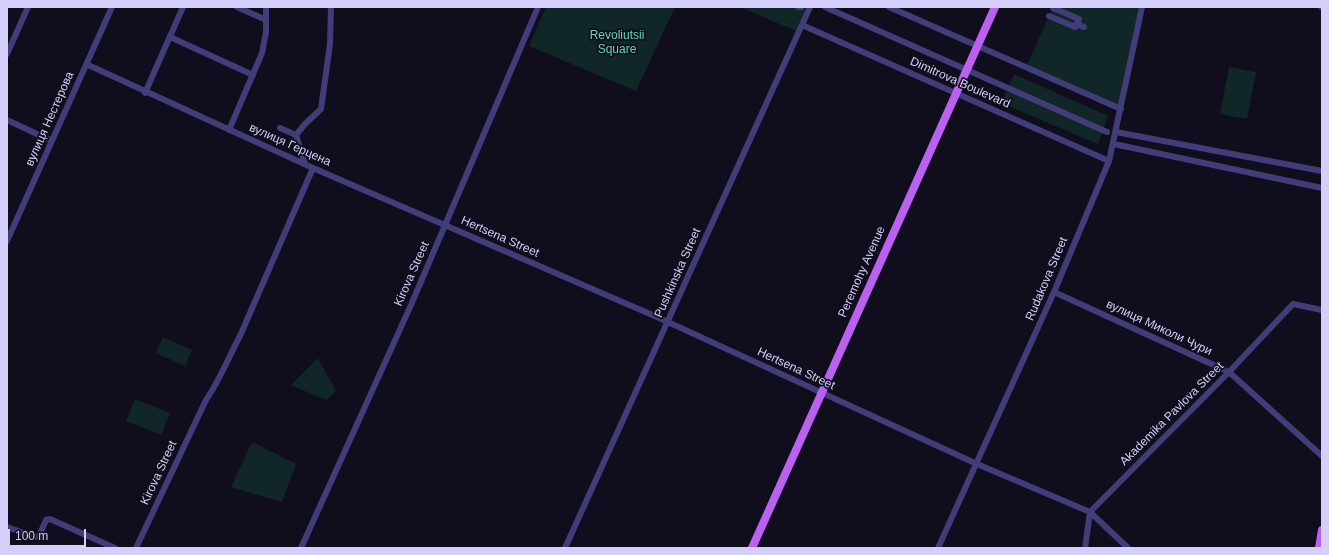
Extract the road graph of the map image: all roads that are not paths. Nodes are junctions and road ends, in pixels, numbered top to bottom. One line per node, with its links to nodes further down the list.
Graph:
1 (28, 7): 23 (street)
2 (112, 7): 24 (street, вулиця Нестерова)
3 (183, 7): 21 (street)
4 (236, 7): 17 (street)
5 (266, 7): 17 (street)
6 (330, 7): 35 (street)
7 (538, 7): 43 (street, Kirova Street)
8 (798, 7): 9 (street)
9 (801, 7)
10 (810, 7): 19 (street, Pushkinska Street)
11 (825, 7): 25 (street)
12 (889, 7): 22 (street)
13 (995, 7): 22 (main road, Peremohy Avenue)
14 (1142, 7): 29 (street, Rudakova Street)
15 (1053, 8): 18 (street)
16 (1049, 16): 18 (street)
17 (266, 20): 26 (street)
18 (1077, 24): 20 (street)
19 (802, 25): 28 (street, Dimitrova Boulevard); 47 (street, Pushkinska Street)
20 (1084, 27)
21 (170, 37): 26 (street); 27 (street)
22 (978, 46): 25 (main road, Peremohy Avenue); 29 (street)
23 (7, 54)
24 (86, 64): 27 (street); 36 (street, вулиця Нестерова)
25 (967, 69): 28 (main road, Peremohy Avenue); 33 (street)
26 (253, 75): 32 (street)
27 (145, 93): 32 (street, вулиця Герцена)
28 (956, 94): 38 (street, Dimitrova Boulevard); 49 (main road, Peremohy Avenue)
29 (1121, 109): 34 (street, Rudakova Street)
30 (7, 120): 36 (street)
31 (280, 128): 35 (street)
32 (229, 130): 39 (street, вулиця Герцена)
33 (1107, 132)
34 (1116, 132): 37 (street, Rudakova Street); 41 (street)
35 (296, 135): 39 (street)
36 (52, 141): 44 (street, вулиця Нестерова)
37 (1114, 144): 38 (street, Rudakova Street); 42 (street)
38 (1108, 161): 45 (street, Rudakova Street)
39 (305, 164): 40 (street, вулиця Герцена)
40 (313, 168): 43 (street, вулиця Герцена); 56 (street, Kirova Street)
41 (1322, 171)
42 (1322, 188)
43 (446, 225): 47 (street, Hertsena Street); 57 (street, Kirova Street)
44 (7, 241)
45 (1054, 292): 48 (street, вулиця Миколи Чури); 51 (street, Rudakova Street)
46 (1322, 310): 48 (street, Akademika Pavlova Street)
47 (668, 322): 49 (street, Hertsena Street); 58 (street, Pushkinska Street)
48 (1229, 372): 50 (street, вулиця Миколи Чури); 52 (street, Akademika Pavlova Street)
49 (821, 392): 51 (street, Hertsena Street); 59 (main road, Peremohy Avenue)
50 (1322, 456)
51 (977, 464): 52 (street, Hertsena Street); 60 (street, Rudakova Street)
52 (1090, 512): 61 (street); 62 (street, Hertsena Street)
53 (7, 526): 55 (street)
54 (1322, 530): 63 (main road)
55 (115, 548)
56 (136, 548)
57 (301, 548)
58 (565, 548)
59 (752, 548)
60 (938, 548)
61 (1085, 548)
62 (1128, 548)
63 (1318, 548)

